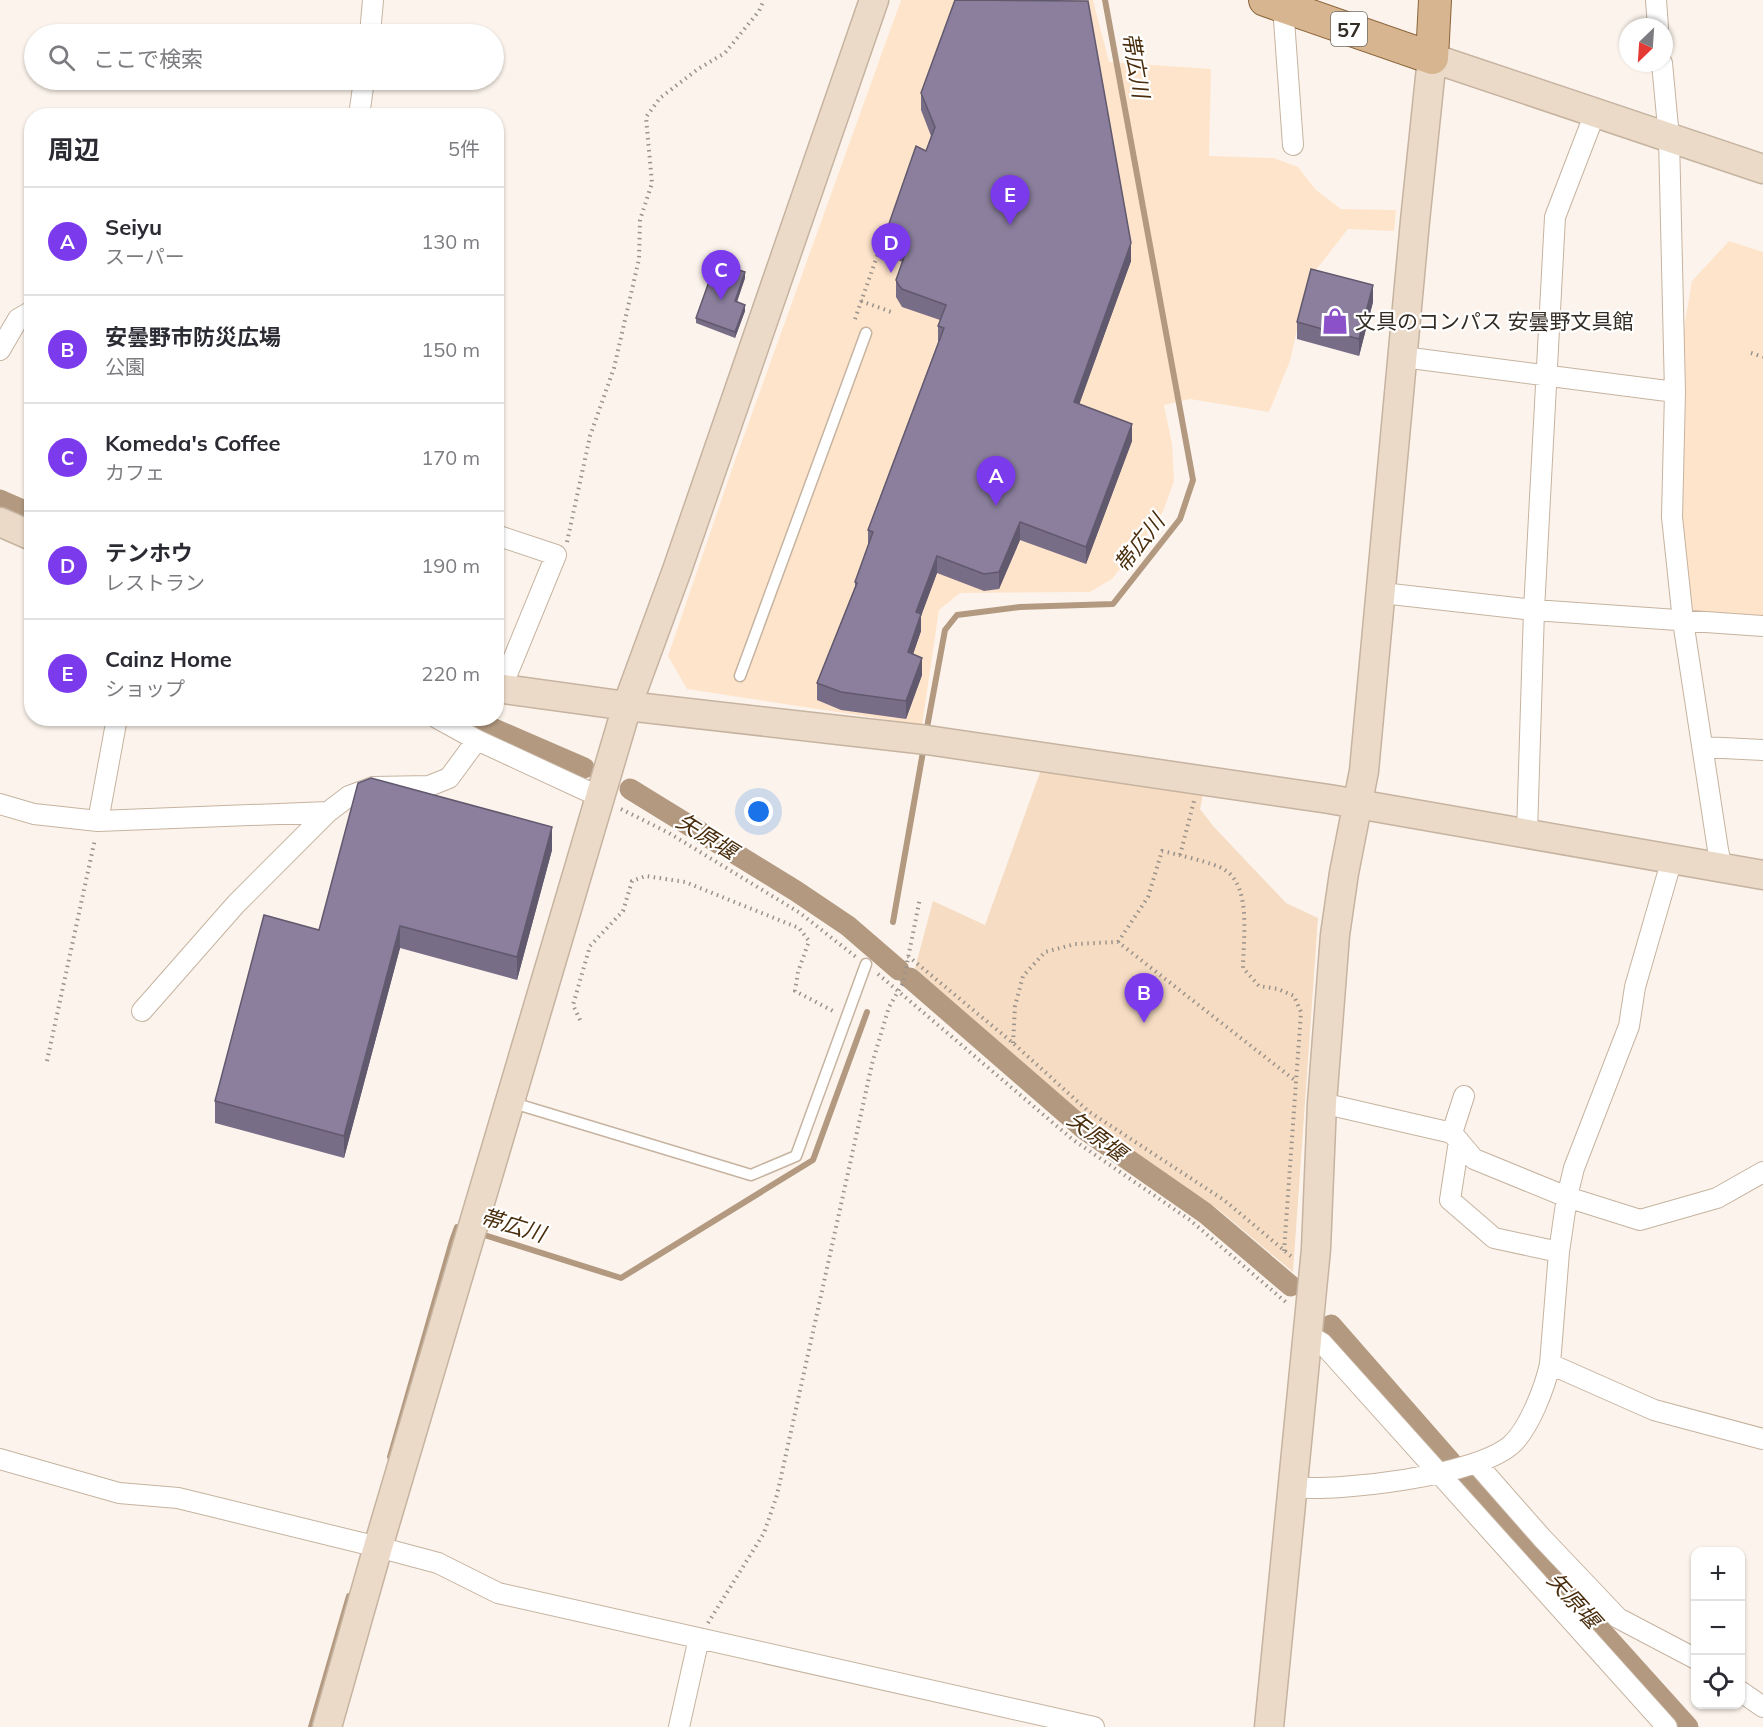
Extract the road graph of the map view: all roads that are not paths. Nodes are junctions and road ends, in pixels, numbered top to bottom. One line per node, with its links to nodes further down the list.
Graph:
1 (374, 0): 7 (street)
2 (874, 0): 32 (street)
3 (1435, 0): 8 (main road)
4 (1656, 0): 6 (street)
5 (1274, 3): 8 (main road, 57); 14 (street)
6 (1657, 18)
7 (371, 24)
8 (1432, 58): 12 (street); 19 (street)
9 (1663, 72): 13 (street)
10 (363, 90): 11 (street)
11 (361, 108)
12 (1595, 113): 13 (street); 20 (street)
13 (1669, 138): 15 (street); 21 (street)
14 (1293, 145)
15 (1763, 169)
16 (24, 316): 18 (street)
17 (867, 333): 30 (lane)
18 (0, 350)
19 (1403, 357): 20 (street); 25 (street)
20 (1546, 374): 21 (street); 26 (street)
21 (1675, 392): 27 (street)
22 (0, 522): 23 (street)
23 (24, 532)
24 (504, 538): 29 (street)
25 (1382, 592): 26 (street); 40 (street)
26 (1534, 610): 27 (street); 43 (street)
27 (1683, 621): 28 (street); 36 (street)
28 (1763, 626)
29 (504, 676)
30 (740, 676)
31 (504, 689): 32 (street)
32 (627, 706): 38 (street); 40 (street)
33 (116, 726): 42 (street)
34 (452, 726): 35 (street)
35 (477, 740): 38 (street); 41 (street)
36 (1703, 747): 37 (street); 45 (street)
37 (1763, 750)
38 (600, 797): 51 (street)
39 (0, 804): 42 (street)
40 (1357, 804): 43 (street); 49 (street)
41 (328, 812): 42 (street); 48 (street)
42 (98, 821)
43 (1527, 833): 44 (street)
44 (1672, 859): 45 (street); 54 (street)
45 (1722, 868): 46 (street)
46 (1763, 875)
47 (866, 964): 51 (lane)
48 (142, 1011)
49 (1312, 1094): 52 (street); 56 (street)
50 (1464, 1096): 52 (street)
51 (510, 1102): 63 (street)
52 (1455, 1137): 54 (street); 55 (street)
53 (1763, 1172): 54 (street)
54 (1567, 1197): 55 (street)
55 (1559, 1252): 57 (street)
56 (1309, 1326): 61 (street); 62 (street)
57 (1550, 1364): 58 (street); 60 (street)
58 (1763, 1439)
59 (0, 1459): 63 (street)
60 (1476, 1463): 61 (street); 65 (street)
61 (1437, 1473): 62 (street); 72 (street)
62 (1293, 1487): 71 (street)
63 (378, 1547): 64 (street); 68 (street)
64 (699, 1638): 69 (street); 70 (street)
65 (1691, 1657)
66 (1745, 1694): 67 (street)
67 (1763, 1707)
68 (327, 1727)
69 (679, 1727)
70 (1094, 1727)
71 (1269, 1727)
72 (1667, 1727)

